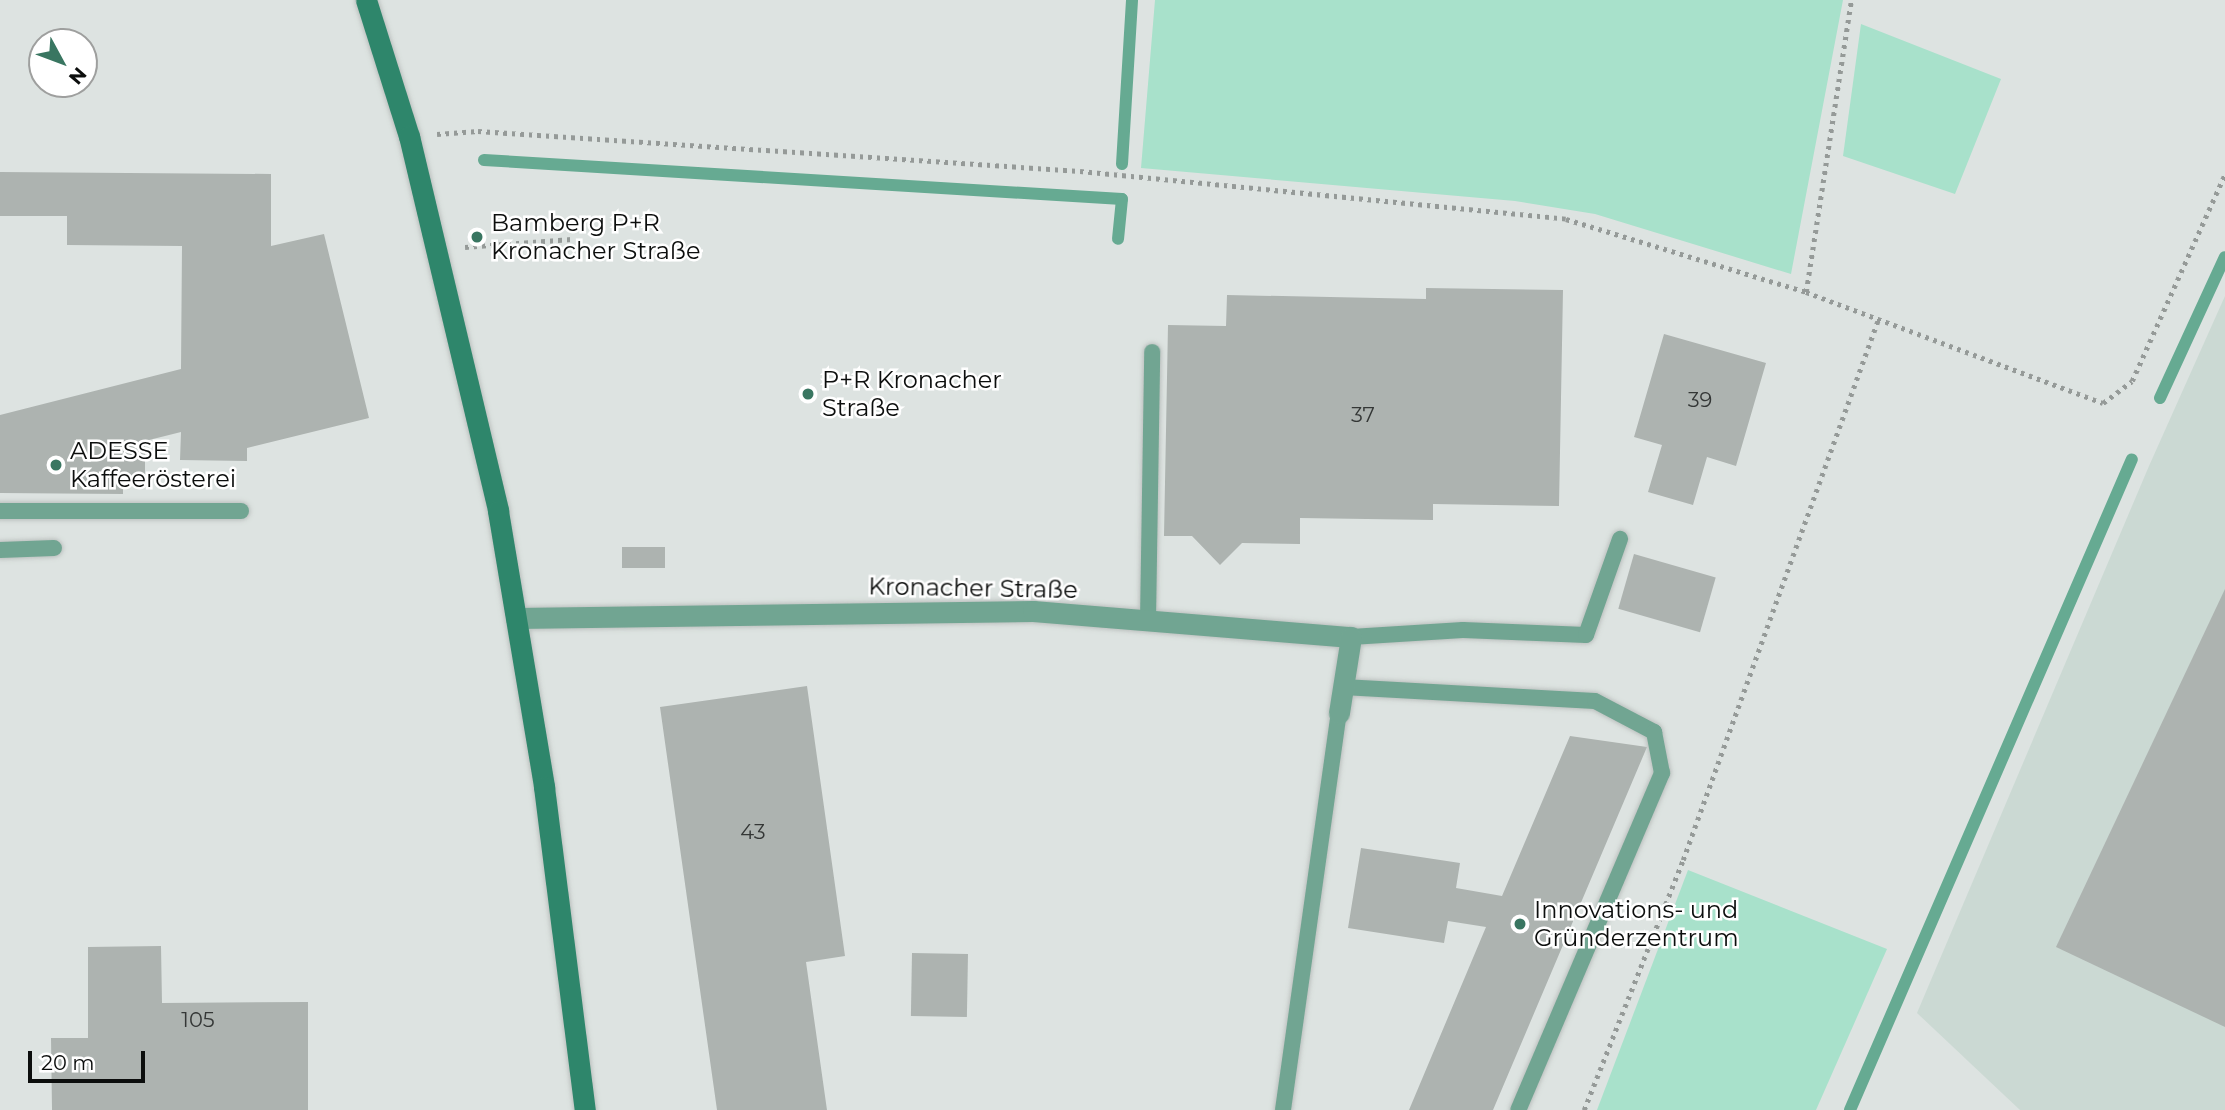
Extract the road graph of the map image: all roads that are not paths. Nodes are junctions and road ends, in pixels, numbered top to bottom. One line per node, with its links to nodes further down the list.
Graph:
1 (366, 0): 8 (street)
2 (1152, 352): 9 (lane)
3 (0, 511): 4 (lane)
4 (242, 511)
5 (1620, 540): 10 (lane)
6 (54, 548): 7 (lane)
7 (0, 550)
8 (516, 618): 9 (street, Kronacher Straße); 13 (street)
9 (1148, 621): 10 (street, Kronacher Straße)
10 (1351, 637): 11 (street)
11 (1343, 687): 12 (street); 15 (lane)
12 (1339, 713): 14 (lane)
13 (585, 1110)
14 (1283, 1110)
15 (1518, 1110)

